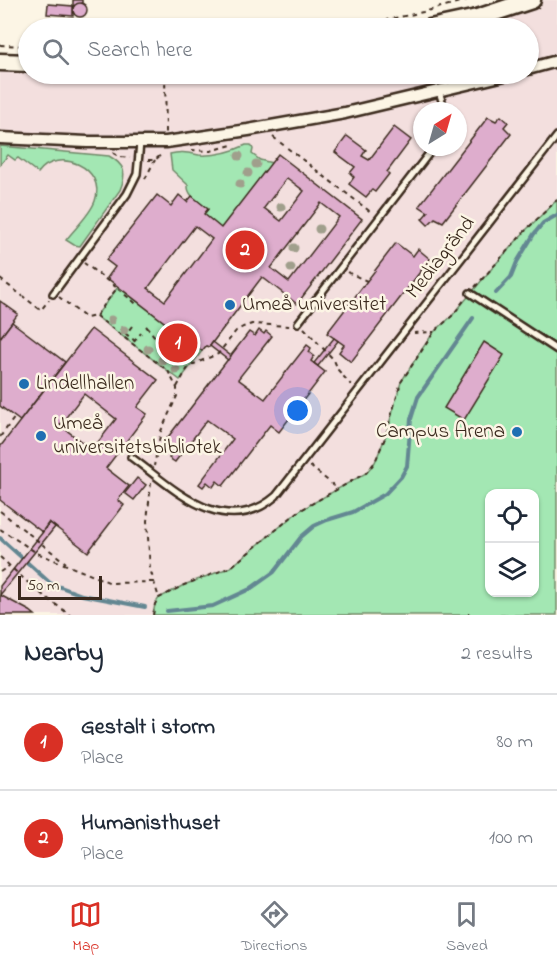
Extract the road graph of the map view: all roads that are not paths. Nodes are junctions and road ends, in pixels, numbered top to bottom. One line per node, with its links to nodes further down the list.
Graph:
1 (532, 0): 2 (street)
2 (477, 18)
3 (557, 61): 6 (street)
4 (0, 62): 5 (street)
5 (18, 63)
6 (539, 66)
7 (470, 84): 8 (street)
8 (439, 92): 9 (lane); 12 (street)
9 (442, 102)
10 (557, 136): 18 (lane, Mediagränd)
11 (0, 138): 12 (street)
12 (141, 143): 15 (lane)
13 (427, 156): 16 (lane)
14 (470, 293): 17 (lane)
15 (54, 294)
16 (298, 323)
17 (557, 350)
18 (131, 457)

